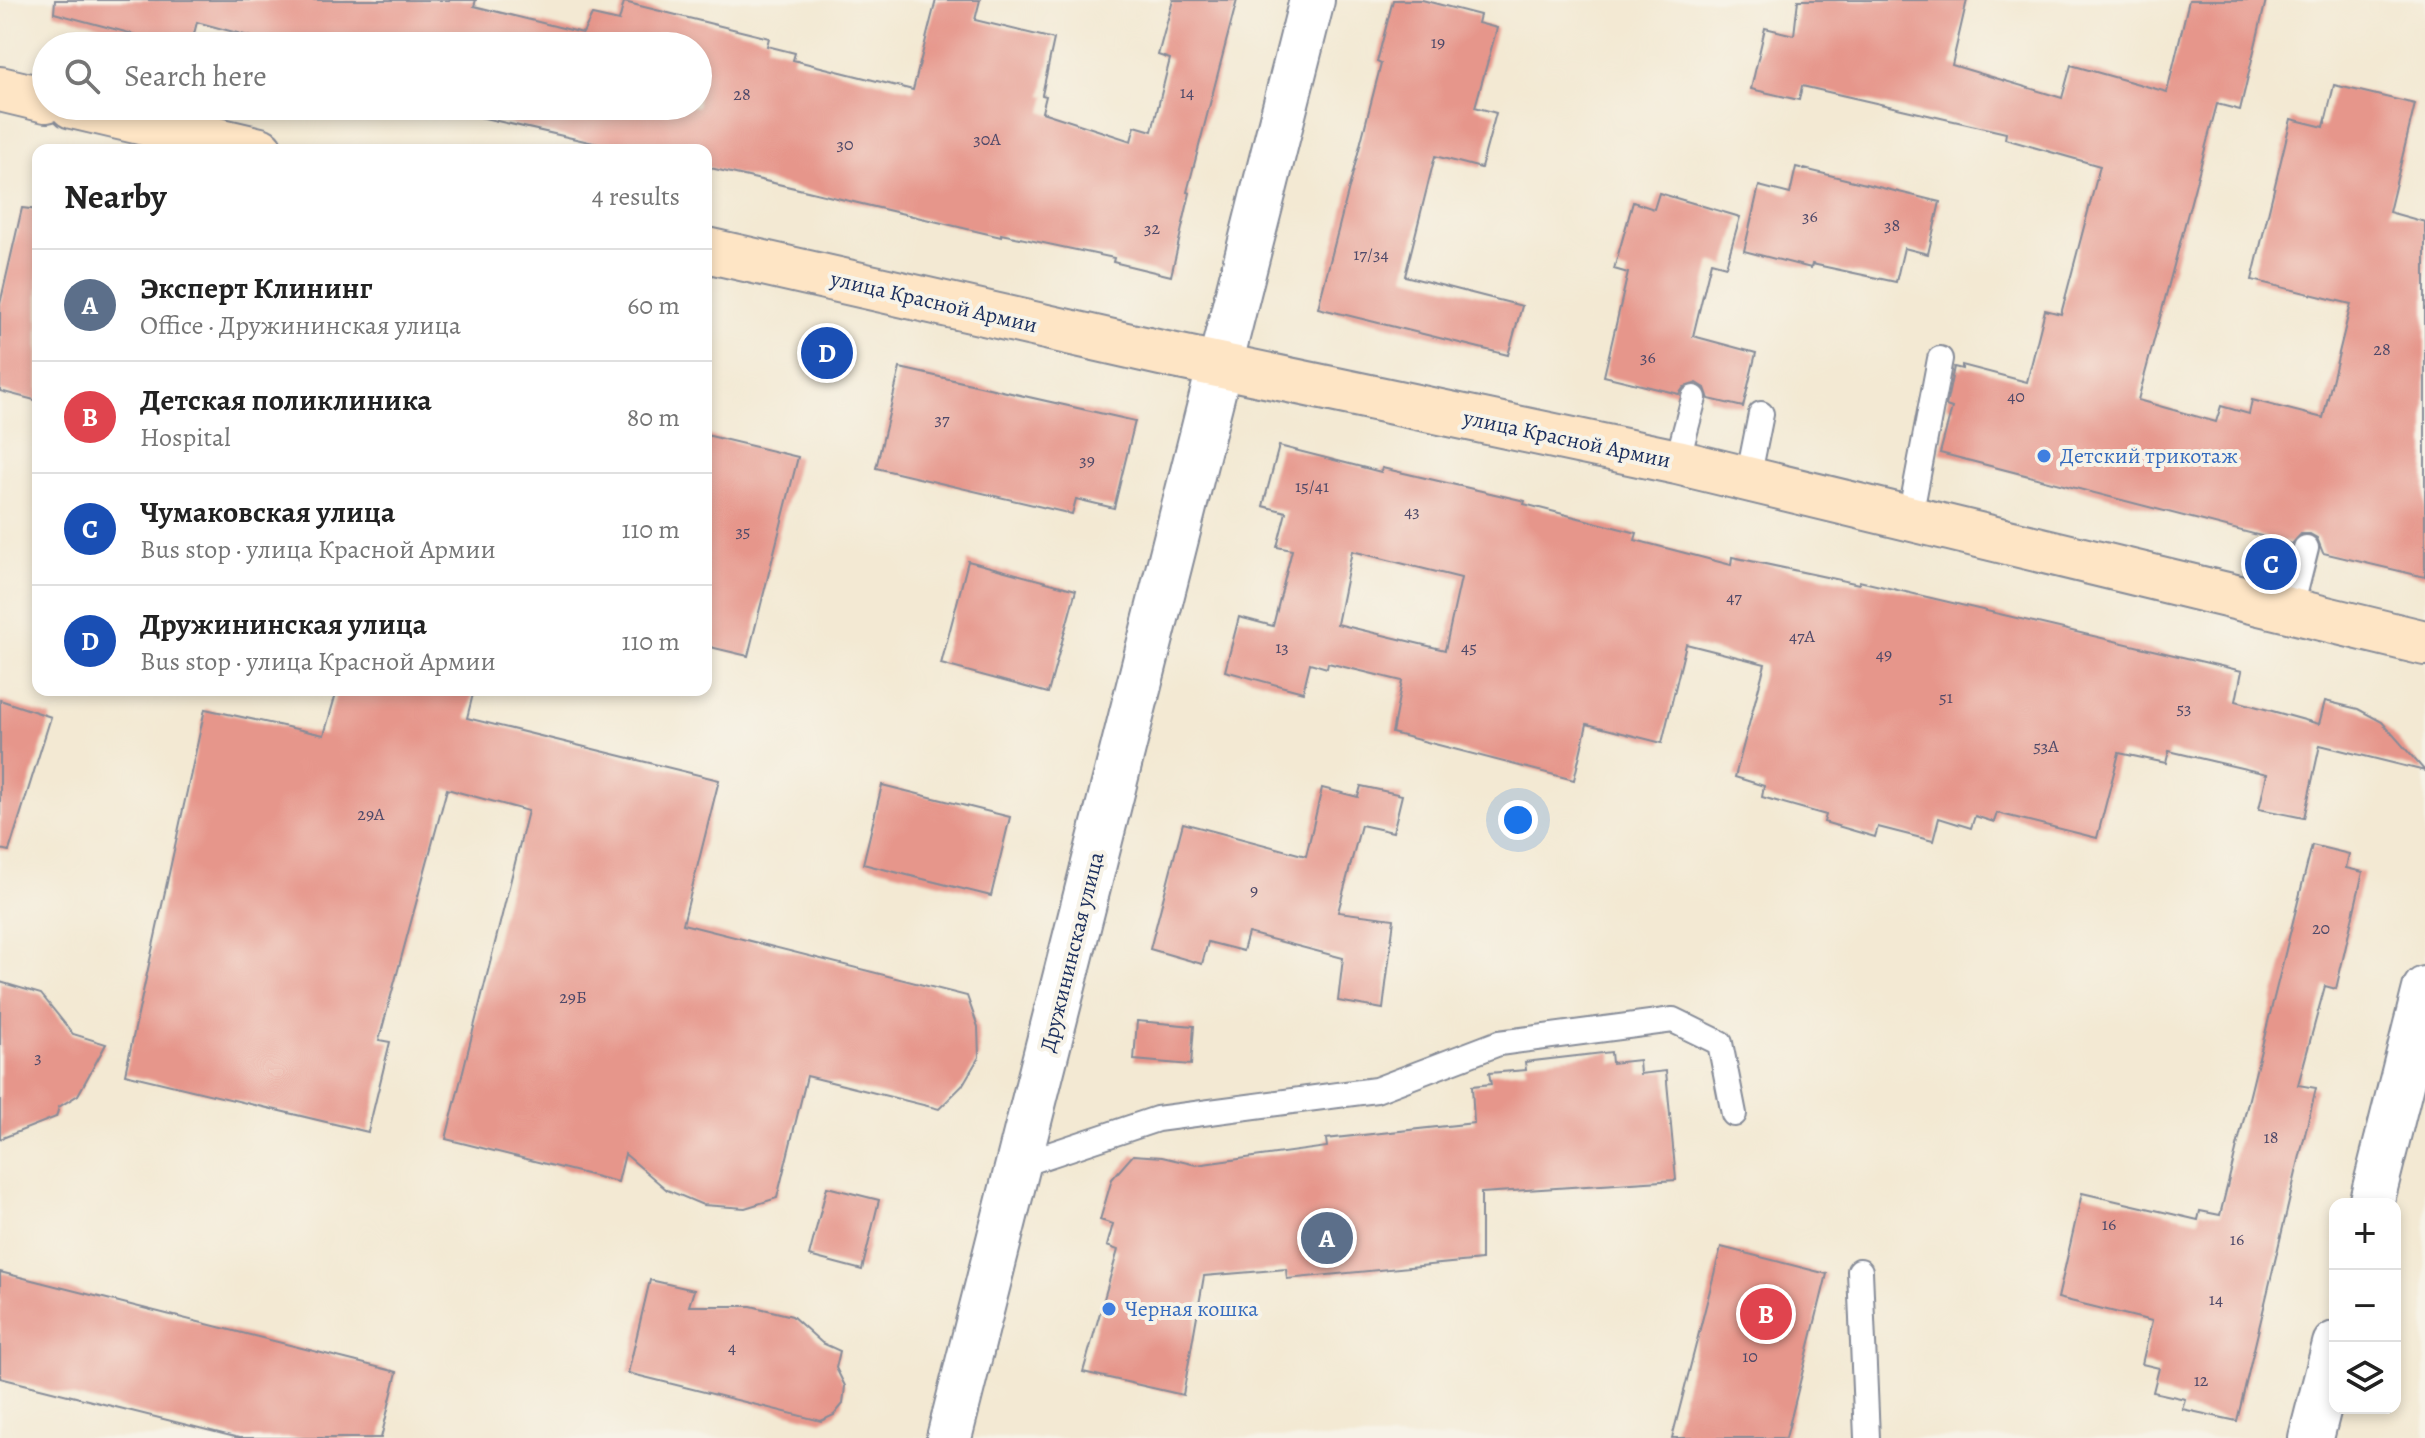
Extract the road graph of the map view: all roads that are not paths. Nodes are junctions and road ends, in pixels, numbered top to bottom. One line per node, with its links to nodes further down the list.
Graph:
1 (1312, 0): 8 (street, Дружининская улица)
2 (0, 89): 3 (main road)
3 (32, 97)
4 (132, 120): 5 (main road)
5 (234, 144)
6 (712, 251): 8 (main road, улица Красной Армии)
7 (1940, 359): 13 (lane)
8 (1219, 365): 11 (main road, улица Красной Армии); 20 (street, Дружининская улица)
9 (1694, 398): 11 (lane)
10 (1761, 414): 12 (lane)
11 (1677, 462): 12 (main road, улица Красной Армии)
12 (1748, 479): 13 (main road, улица Красной Армии)
13 (1910, 517): 15 (main road, улица Красной Армии)
14 (2306, 548): 15 (lane)
15 (2290, 612): 16 (main road, улица Красной Армии)
16 (2425, 643)
17 (2425, 989): 18 (street)
18 (2419, 1036): 21 (street)
19 (1734, 1114): 20 (lane)
20 (1019, 1165): 24 (street, Дружининская улица)
21 (2373, 1198)
22 (1860, 1271): 25 (lane)
23 (2329, 1368): 26 (street)
24 (949, 1438)
25 (1867, 1438)
26 (2311, 1438)

